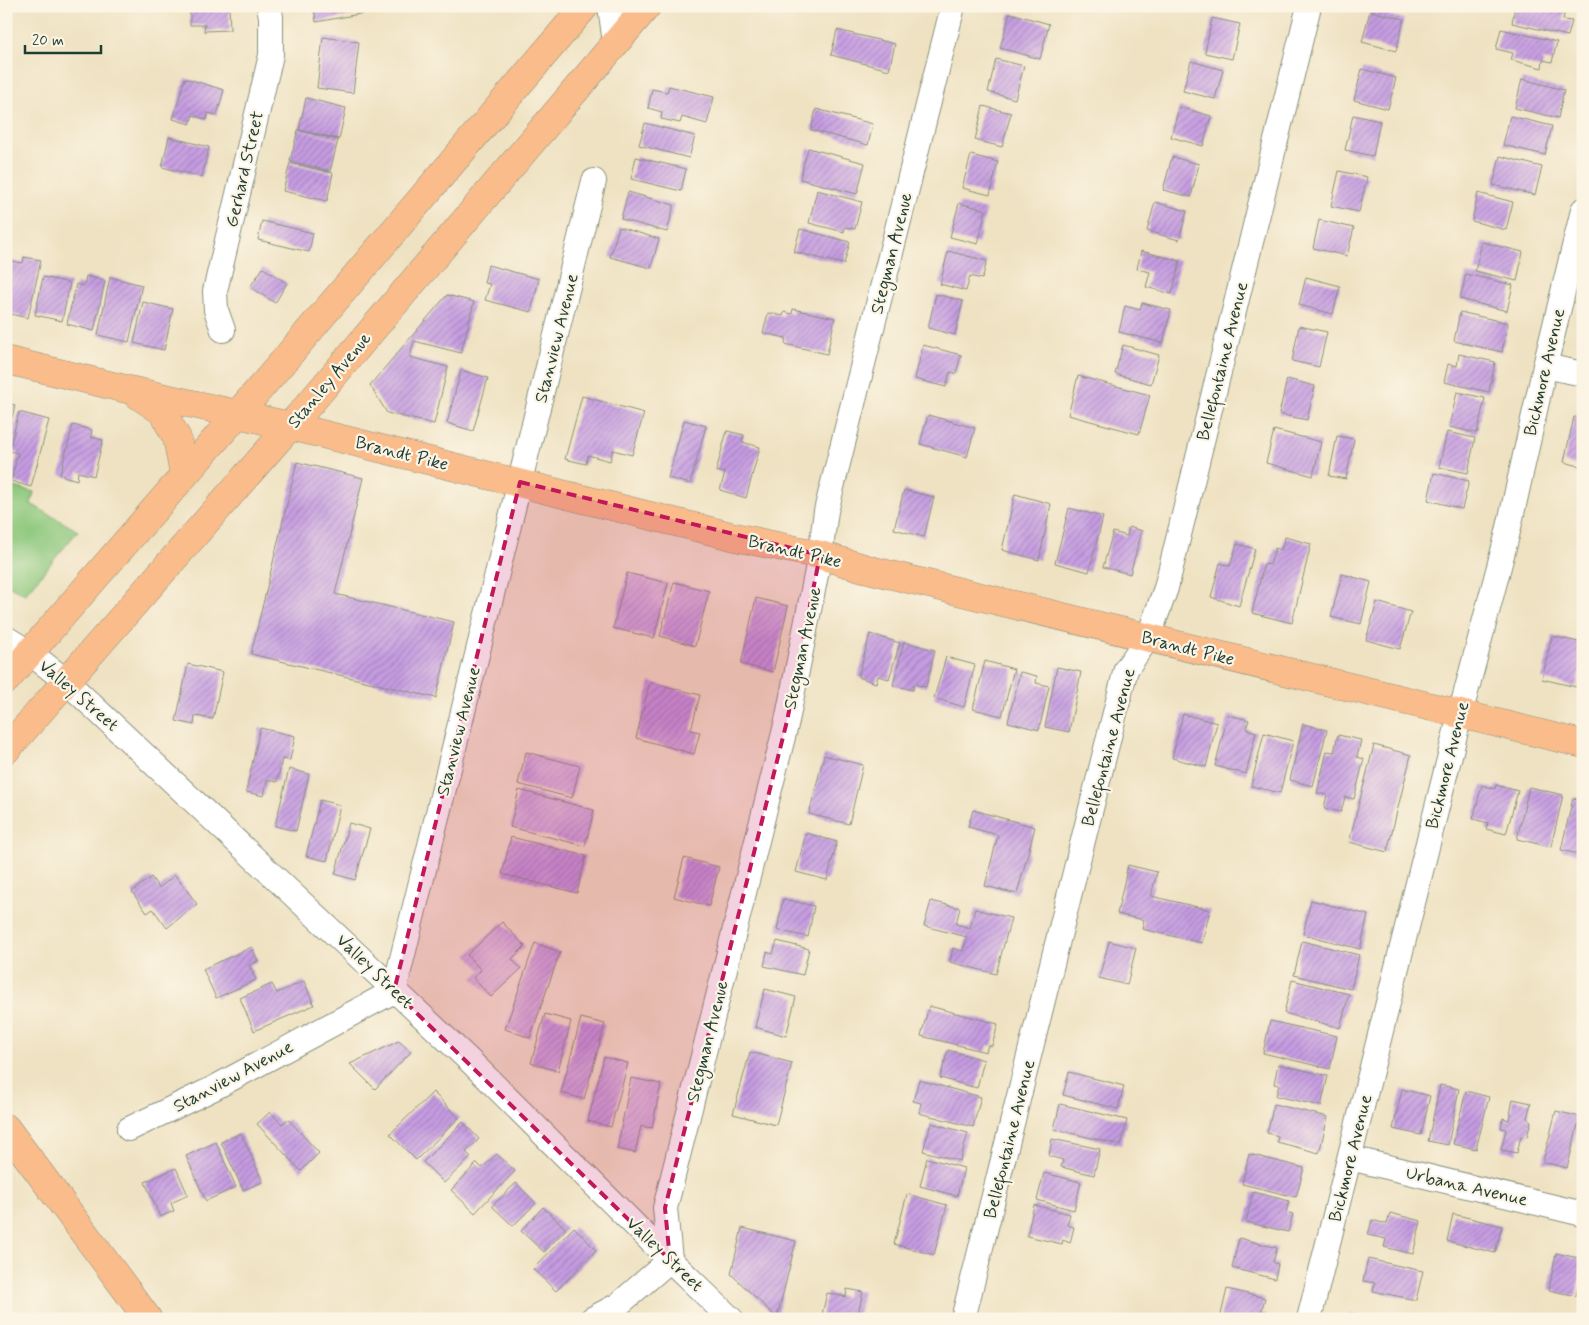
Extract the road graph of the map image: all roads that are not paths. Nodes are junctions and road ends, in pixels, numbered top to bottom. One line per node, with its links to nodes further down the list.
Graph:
1 (270, 6): 10 (street, Gerhard Street)
2 (584, 6): 15 (main road)
3 (610, 6): 7 (street)
4 (647, 6): 7 (main road, Stanley Avenue)
5 (952, 6): 19 (street, Stegman Avenue)
6 (1309, 6): 21 (street, Bellefontaine Avenue)
7 (616, 43): 16 (main road, Stanley Avenue)
8 (594, 182): 18 (street, Stanview Avenue)
9 (1583, 210): 12 (street, Bickmore Avenue)
10 (223, 330)
11 (6, 360): 14 (main road, Brandt Pike)
12 (1545, 366): 13 (street); 25 (street, Bickmore Avenue)
13 (1583, 374)
14 (130, 390): 15 (main road, Brandt Pike); 17 (main road)
15 (238, 414): 16 (main road, Brandt Pike); 17 (main road)
16 (290, 426): 18 (main road, Brandt Pike); 24 (main road, Stanley Avenue)
17 (184, 475): 22 (main road)
18 (520, 482): 19 (main road, Brandt Pike); 28 (street, Stanview Avenue)
19 (820, 556): 21 (main road, Brandt Pike); 33 (street, Stegman Avenue)
20 (6, 638): 22 (street, Valley Street)
21 (1148, 638): 25 (main road, Brandt Pike); 37 (street, Bellefontaine Avenue)
22 (30, 653): 23 (main road); 24 (street, Valley Street)
23 (6, 680)
24 (66, 681): 27 (main road, Stanley Avenue); 28 (street, Valley Street)
25 (1460, 715): 26 (main road, Brandt Pike); 31 (street, Bickmore Avenue)
26 (1583, 744)
27 (6, 750)
28 (394, 990): 30 (street, Stanview Avenue); 33 (street, Valley Street)
29 (6, 1128): 34 (main road)
30 (129, 1129)
31 (1350, 1158): 32 (street, Urbana Avenue); 38 (street, Bickmore Avenue)
32 (1583, 1214)
33 (670, 1260): 35 (street); 36 (street, Valley Street)
34 (148, 1319)
35 (592, 1319)
36 (731, 1319)
37 (963, 1319)
38 (1309, 1319)

